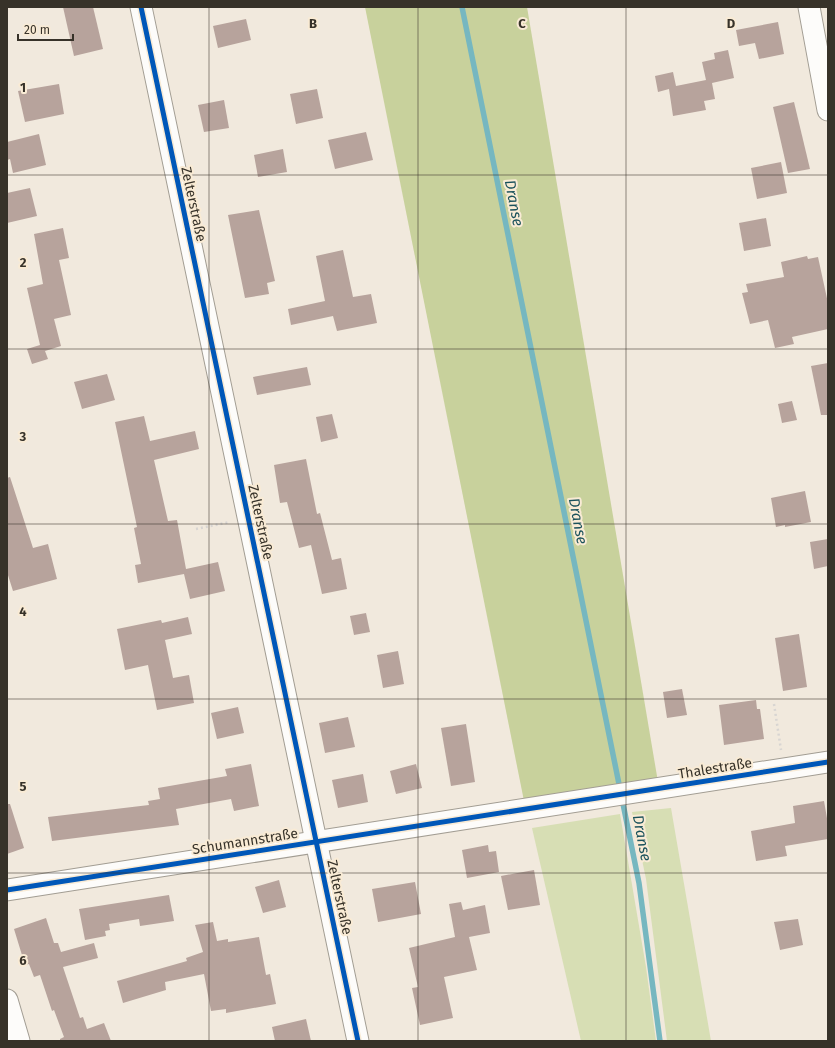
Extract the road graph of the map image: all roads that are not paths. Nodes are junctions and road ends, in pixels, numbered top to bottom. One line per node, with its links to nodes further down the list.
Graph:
1 (140, 7): 6 (street, Zelterstraße)
2 (809, 7): 3 (street)
3 (828, 110)
4 (828, 762): 5 (street, Thalestraße)
5 (605, 798): 6 (street, Schumannstraße)
6 (316, 842): 7 (street, Schumannstraße); 10 (street, Zelterstraße)
7 (7, 890)
8 (7, 1000): 9 (street)
9 (19, 1041)
10 (358, 1041)

